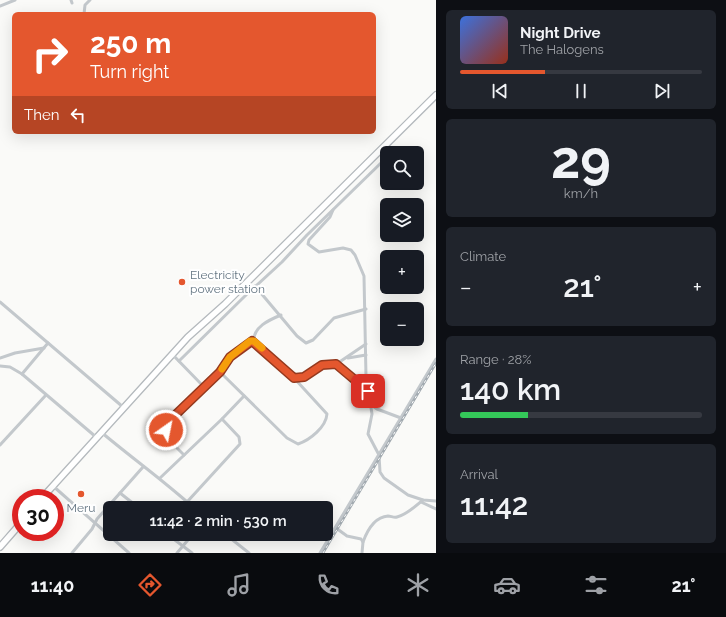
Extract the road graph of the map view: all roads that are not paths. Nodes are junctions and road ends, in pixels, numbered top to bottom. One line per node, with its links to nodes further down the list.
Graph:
1 (16, 0): 3 (street)
2 (90, 0): 4 (street)
3 (0, 6)
4 (84, 12)
5 (436, 95): 17 (highway)
6 (380, 164): 7 (street)
7 (333, 210): 8 (street); 11 (street)
8 (255, 286): 12 (street); 22 (street)
9 (2, 304): 10 (street); 14 (street)
10 (0, 308)
11 (366, 309): 12 (street); 15 (street)
12 (281, 315): 13 (street)
13 (254, 341): 25 (street); 27 (street)
14 (48, 343): 16 (street); 33 (street)
15 (366, 344): 18 (street); 20 (street)
16 (44, 348): 19 (street); 26 (street)
17 (172, 354): 22 (street); 33 (highway)
18 (366, 355): 20 (street); 29 (street)
19 (0, 358)
20 (346, 358): 23 (street)
21 (436, 359): 34 (street)
22 (179, 361): 28 (street)
23 (336, 364): 27 (street); 29 (street)
24 (0, 366): 26 (street)
25 (220, 372): 28 (street); 31 (street)
26 (22, 374): 30 (street)
27 (294, 378): 31 (street)
28 (204, 387): 39 (street)
29 (368, 391): 32 (street)
30 (46, 395): 37 (street); 38 (street)
31 (244, 396): 35 (street)
32 (370, 404): 34 (street); 40 (street)
33 (123, 407): 36 (highway)
34 (401, 418): 40 (street)
35 (222, 419): 39 (street); 48 (street)
36 (101, 432): 37 (highway); 41 (street)
37 (96, 437): 43 (highway)
38 (0, 445)
39 (184, 455): 42 (street)
40 (379, 455): 49 (street); 53 (street)
41 (143, 467): 42 (street); 45 (street)
42 (160, 478): 47 (street)
43 (53, 486): 44 (highway); 52 (street)
44 (50, 489)
45 (120, 493): 46 (street); 52 (street)
46 (130, 501)
47 (186, 501)
48 (188, 501)
49 (422, 501): 50 (street); 51 (street); 54 (street)
50 (436, 501)
51 (436, 509)
52 (95, 523): 63 (street); 64 (street)
53 (336, 528): 56 (street); 68 (street)
54 (367, 532): 56 (street); 60 (street)
55 (12, 533): 62 (highway)
56 (358, 537): 60 (street)
57 (176, 541): 61 (street)
58 (187, 541): 61 (street)
59 (234, 541): 67 (street)
60 (363, 542): 69 (street)
61 (183, 546): 65 (street); 66 (street)
62 (0, 547)
63 (72, 553)
64 (128, 553)
65 (178, 553)
66 (192, 553)
67 (249, 553)
68 (320, 553)
69 (362, 553)

